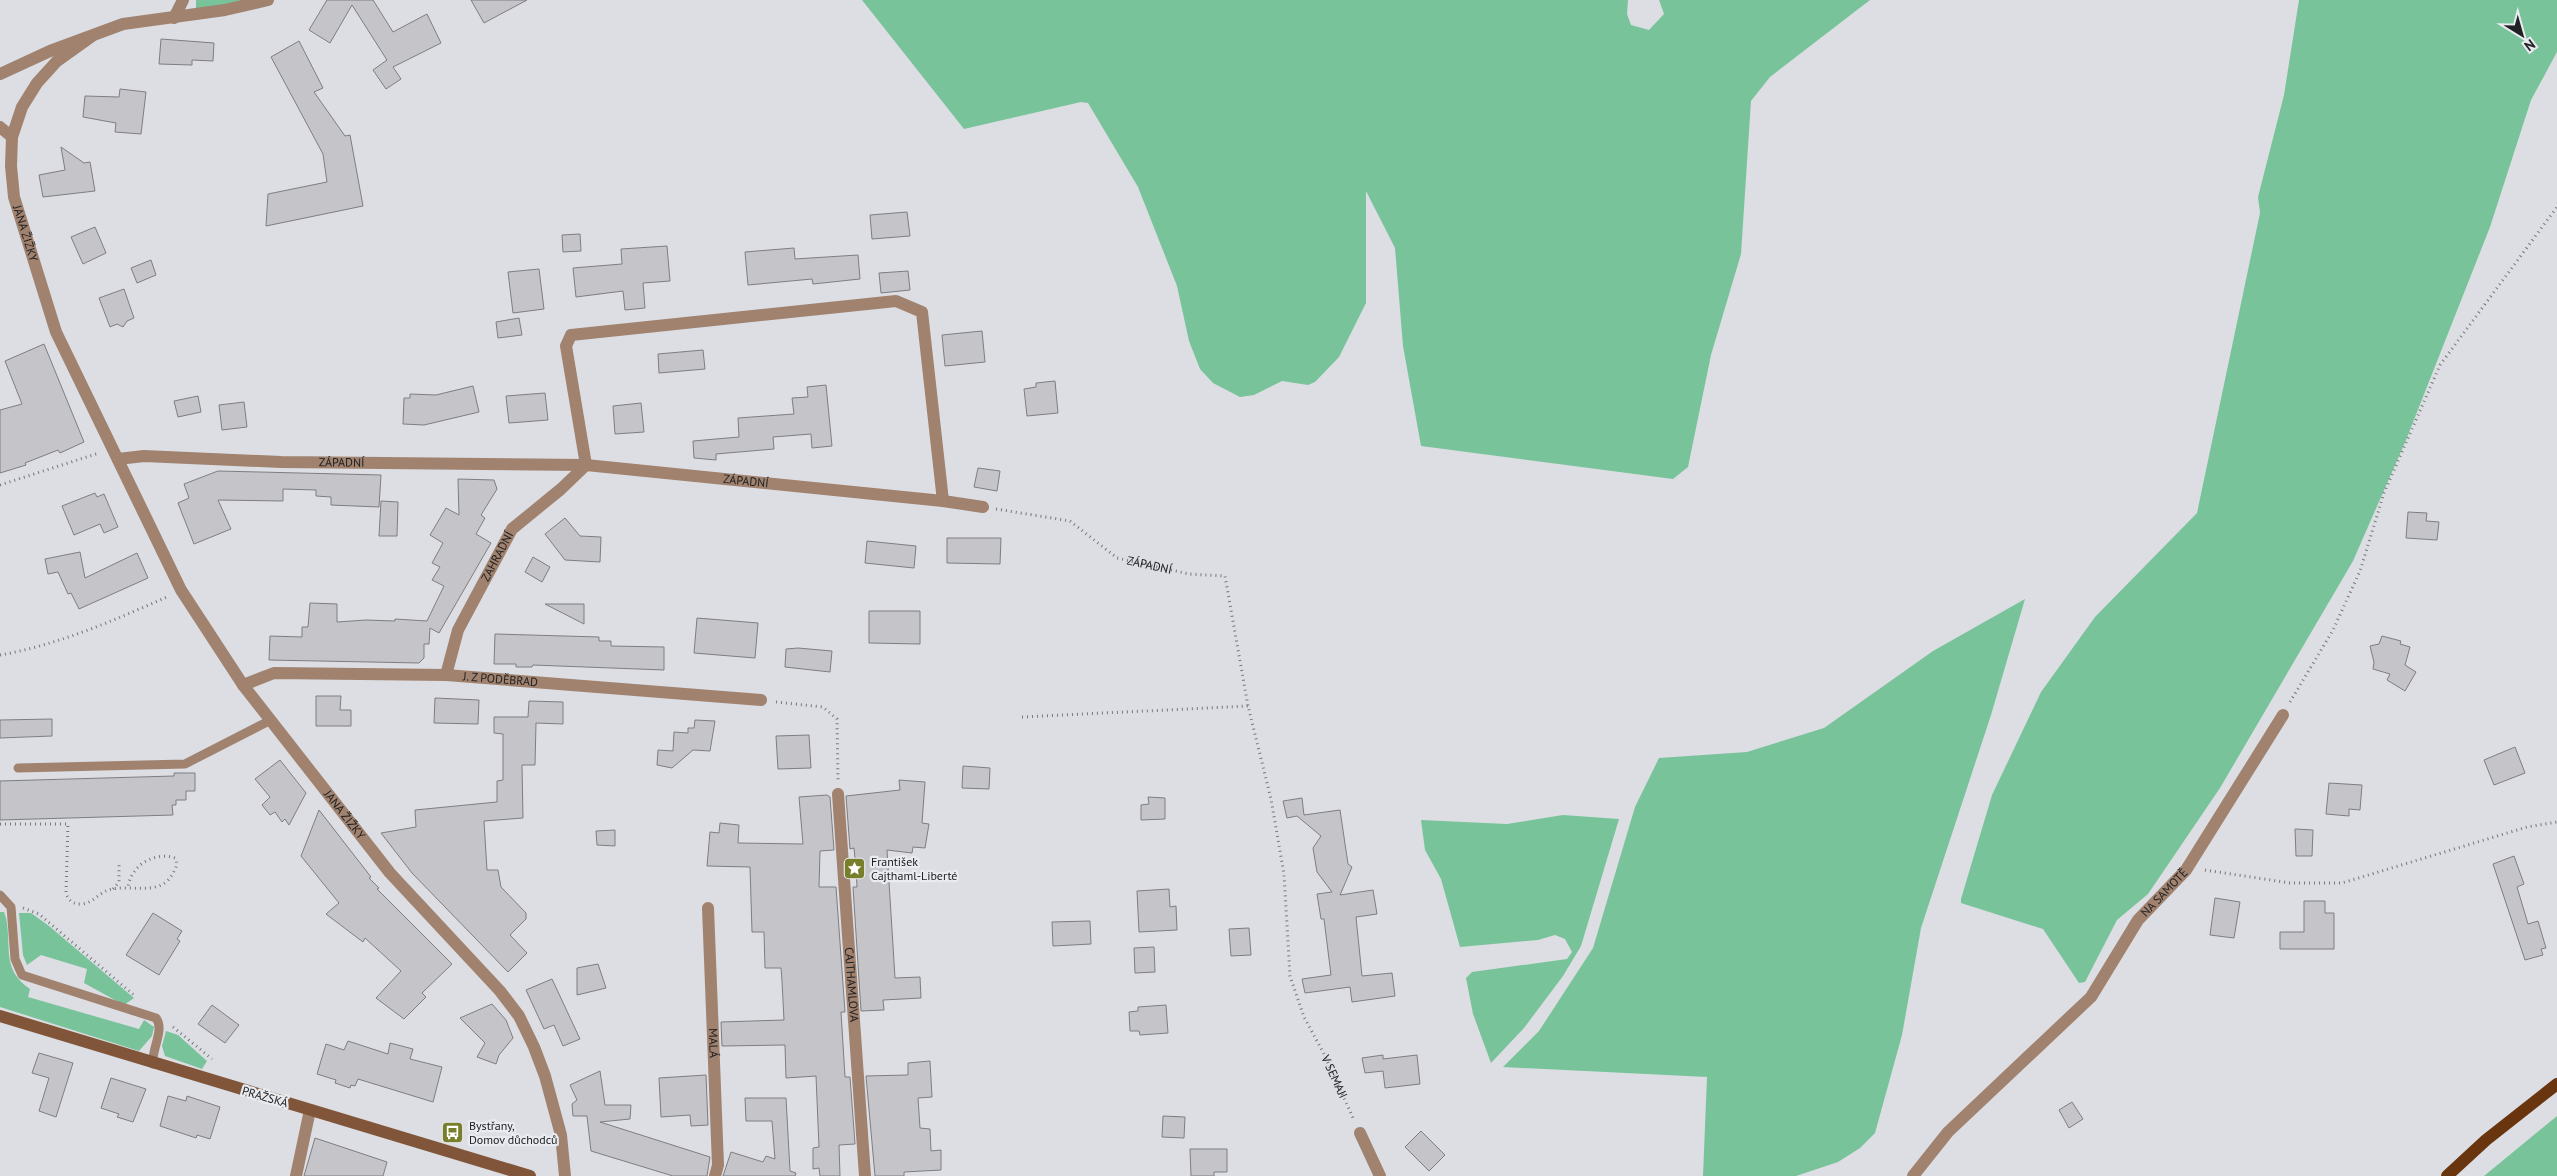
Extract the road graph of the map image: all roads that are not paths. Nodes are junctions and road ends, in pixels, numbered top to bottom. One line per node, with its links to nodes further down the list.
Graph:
1 (183, 0): 3 (street)
2 (268, 0): 3 (street)
3 (174, 18): 4 (street)
4 (92, 36): 5 (street); 7 (street, JANA ŽIŽKY)
5 (0, 74)
6 (0, 126): 7 (street)
7 (12, 137): 8 (street, JANA ŽIŽKY)
8 (115, 454): 9 (street, ZÁPADNÍ); 13 (street, JANA ŽIŽKY)
9 (586, 465): 10 (street, ZÁPADNÍ); 10 (street); 12 (street, ZAHRADNÍ)
10 (943, 501): 11 (street, ZÁPADNÍ)
11 (983, 507)
12 (446, 675): 13 (street, J. Z PODĚBRAD); 14 (street, J. Z PODĚBRAD)
13 (242, 685): 16 (street, JANA ŽIŽKY)
14 (761, 700)
15 (2283, 715): 32 (street, NA SAMOTĚ)
16 (269, 721): 17 (lane); 28 (street, JANA ŽIŽKY)
17 (18, 768)
18 (838, 794): 30 (street, CAJTHAMLOVA)
19 (0, 895): 22 (lane)
20 (708, 908): 29 (street, MALÁ)
21 (0, 1016): 22 (street, PRAŽSKÁ)
22 (152, 1064): 24 (street, PRAŽSKÁ)
23 (2557, 1084): 33 (main road)
24 (310, 1110): 26 (street); 27 (street, PRAŽSKÁ)
25 (1360, 1133): 31 (street)
26 (296, 1176)
27 (530, 1176)
28 (566, 1176)
29 (715, 1176)
30 (865, 1176)
31 (1380, 1176)
32 (1913, 1176)
33 (2447, 1176)

